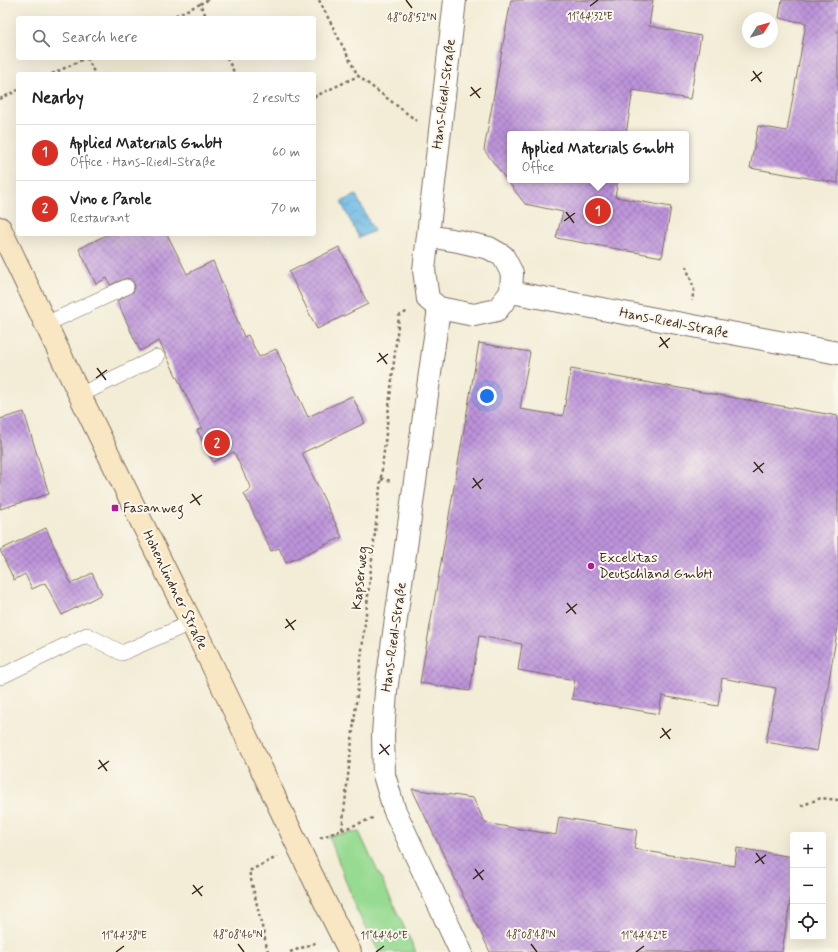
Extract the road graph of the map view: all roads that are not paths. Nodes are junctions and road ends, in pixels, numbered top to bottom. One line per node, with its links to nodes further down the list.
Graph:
1 (455, 0): 3 (street, Hans-Riedl-Straße)
2 (0, 228): 7 (street, Hohenlindner Straße)
3 (428, 236): 5 (street); 6 (street, Hans-Riedl-Straße)
4 (126, 287): 7 (lane)
5 (511, 292): 6 (street); 8 (street, Hans-Riedl-Straße)
6 (434, 303): 14 (street, Hans-Riedl-Straße)
7 (46, 324): 10 (street, Hohenlindner Straße)
8 (838, 353)
9 (158, 357): 10 (lane)
10 (80, 394): 11 (street, Hohenlindner Straße)
11 (190, 623): 12 (lane); 13 (street, Hohenlindner Straße)
12 (0, 677)
13 (346, 943)
14 (461, 952)

